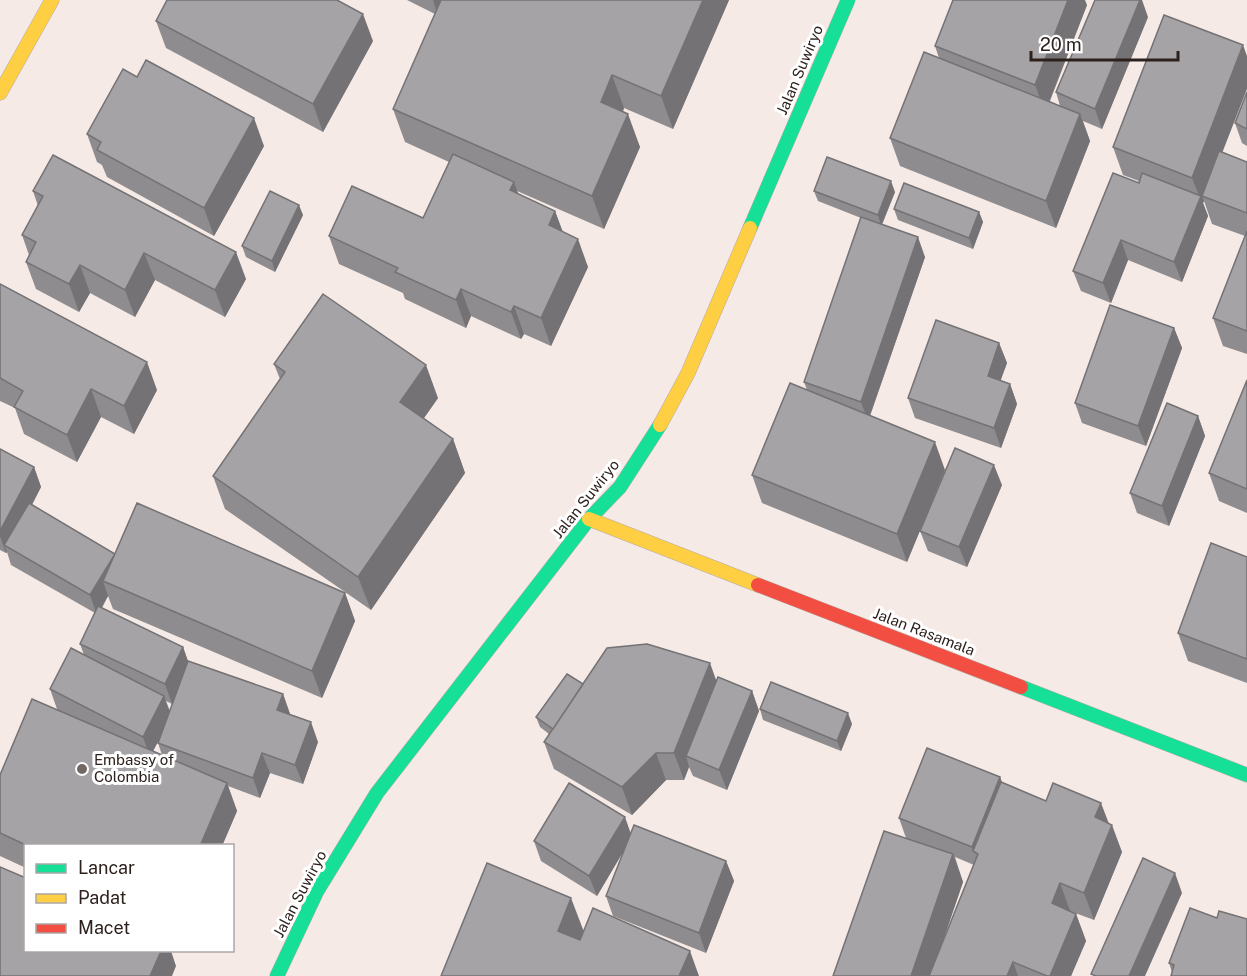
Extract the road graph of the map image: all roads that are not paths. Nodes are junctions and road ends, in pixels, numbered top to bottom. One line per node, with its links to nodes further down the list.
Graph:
1 (52, 0): 3 (street)
2 (848, 0): 4 (street, Jalan Suwiryo)
3 (0, 93)
4 (589, 519): 5 (street, Jalan Rasamala); 6 (street, Jalan Suwiryo)
5 (1247, 775)
6 (277, 976)

